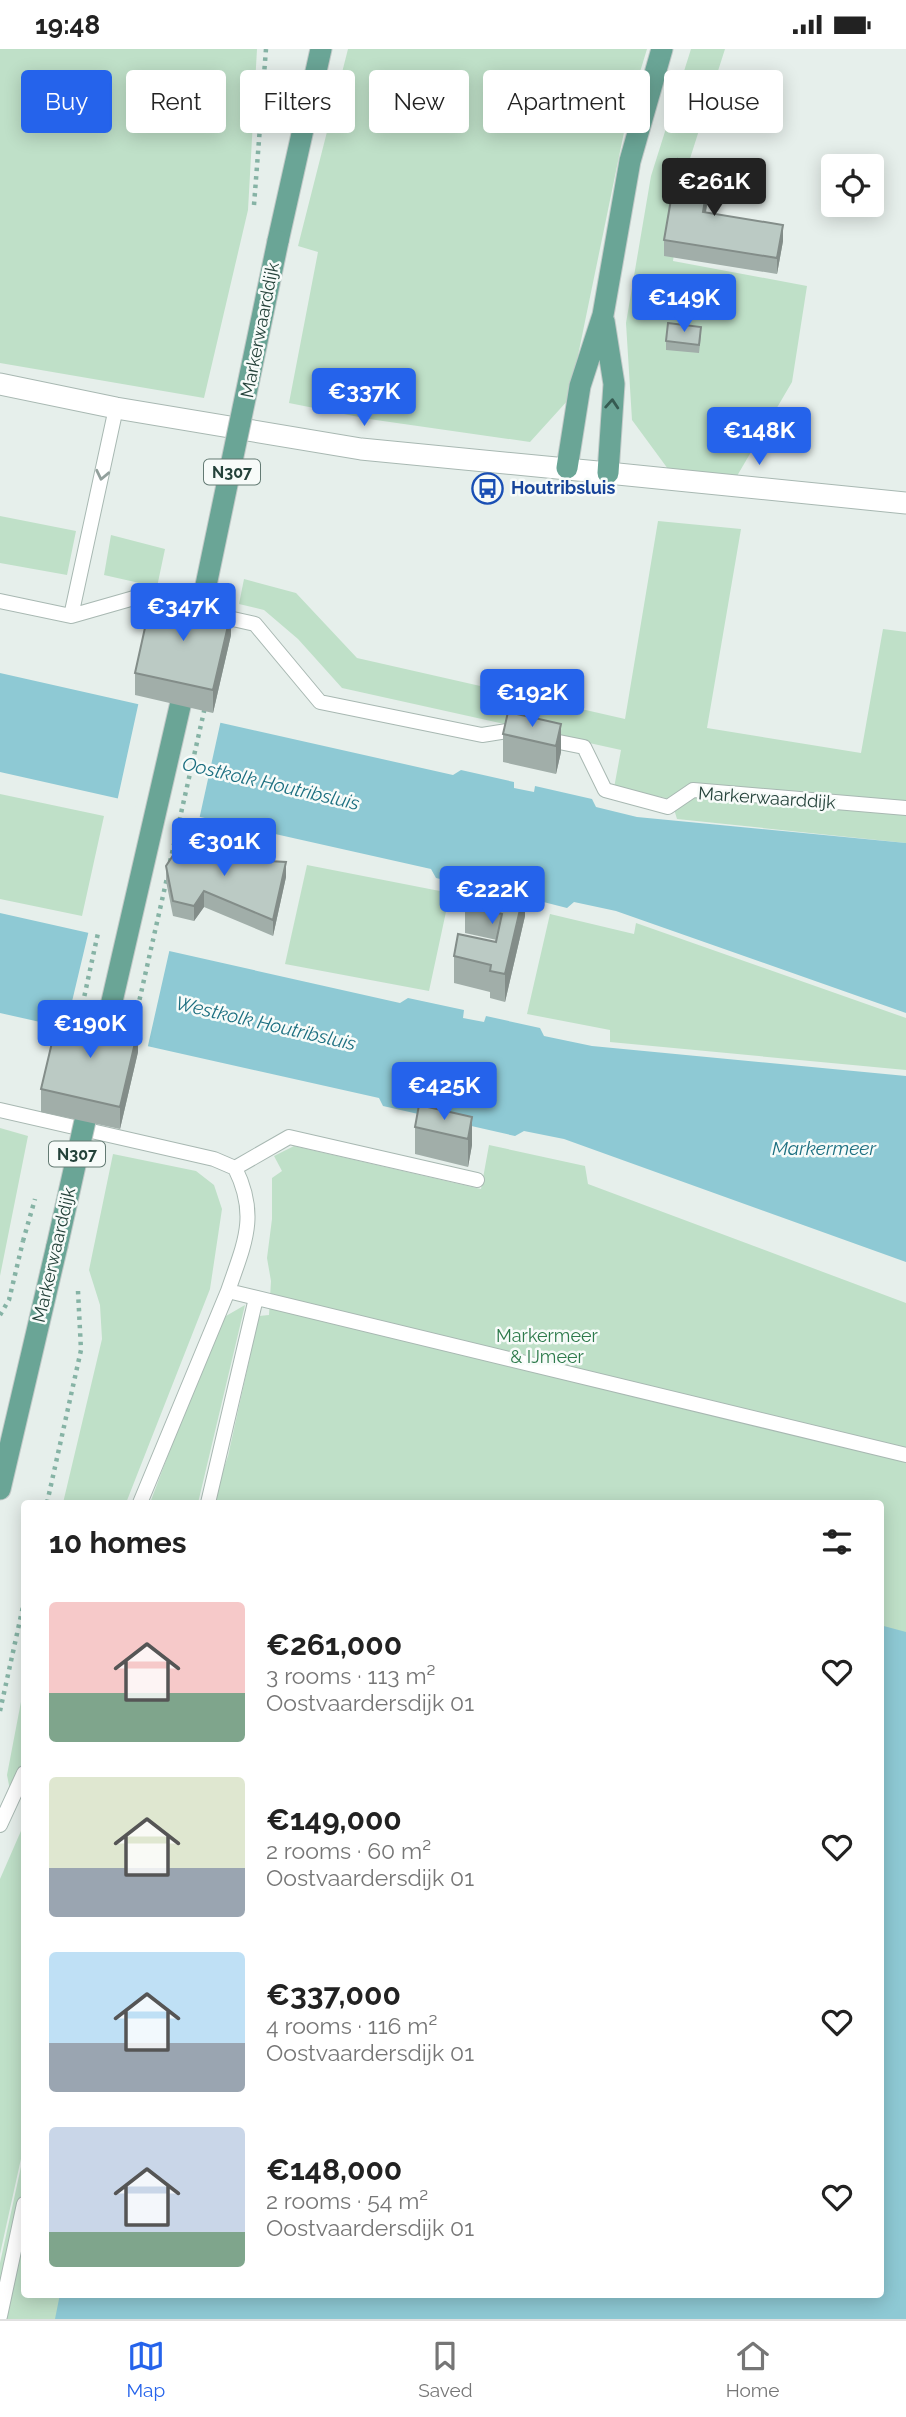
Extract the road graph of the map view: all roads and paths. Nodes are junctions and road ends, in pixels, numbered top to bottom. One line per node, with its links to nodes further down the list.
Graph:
1 (266, 49): 4 (path)
2 (321, 49): 13 (main road, Markerwaarddijk / N307, bridge)
3 (662, 49): 5 (main road)
4 (252, 215)
5 (603, 315): 8 (main road); 9 (main road, one-way to 5)
6 (0, 384): 7 (street)
7 (116, 408): 8 (street); 12 (lane, one-way to 12)
8 (567, 468): 9 (street)
9 (608, 473): 10 (street)
10 (906, 503)
11 (0, 601): 12 (lane)
12 (71, 616): 16 (lane, Markerwaarddijk)
13 (192, 650)
14 (187, 676): 27 (main road, Markerwaarddijk / N307, bridge)
15 (208, 696): 17 (path, bridge)
16 (906, 809)
17 (131, 1035)
18 (0, 1110): 19 (lane)
19 (235, 1168): 20 (lane); 23 (lane)
20 (477, 1180)
21 (23, 1241): 25 (path, Markerwaarddijk)
22 (78, 1288): 28 (path)
23 (228, 1291): 24 (lane); 29 (lane)
24 (256, 1298): 26 (lane); 30 (lane)
25 (0, 1315)
26 (906, 1455)
27 (0, 1489)
28 (48, 1500)
29 (141, 1500)
30 (209, 1500)
31 (21, 1616): 32 (path)
32 (0, 1711)
33 (21, 1780): 34 (lane)
34 (0, 1825)
35 (21, 2218): 36 (lane)
36 (0, 2316)

